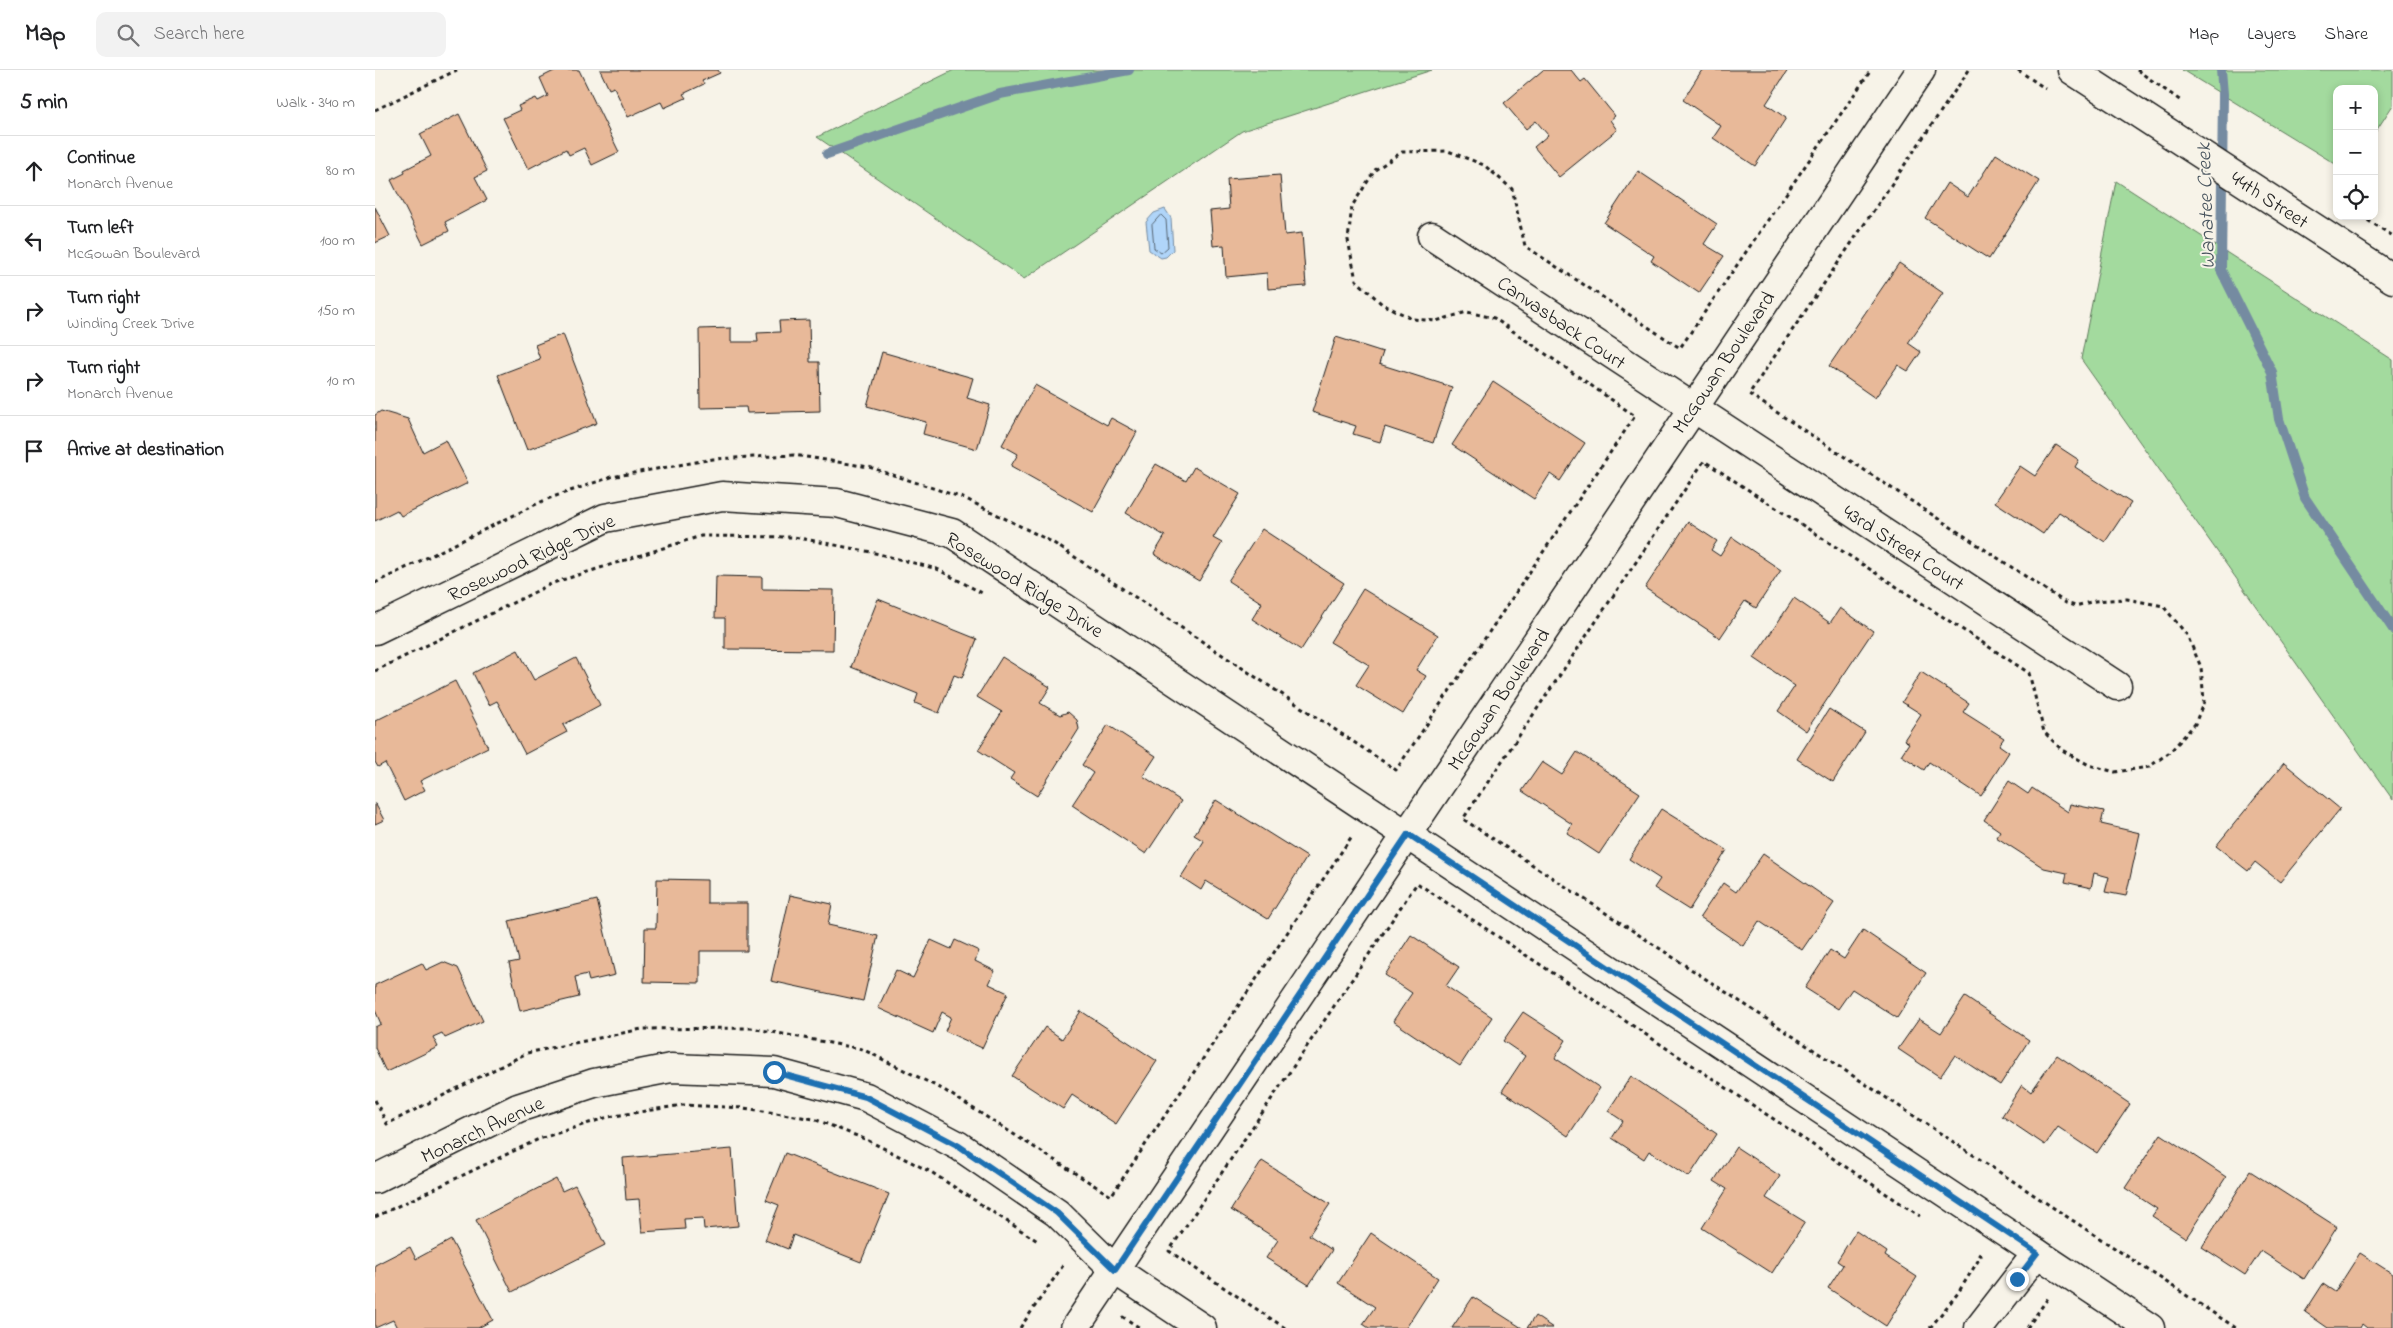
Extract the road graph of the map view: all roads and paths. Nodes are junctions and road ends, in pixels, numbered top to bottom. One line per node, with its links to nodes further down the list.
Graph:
1 (457, 70): 8 (path)
2 (1871, 70): 14 (path)
3 (1921, 70): 13 (street, McGowan Boulevard)
4 (1969, 70): 41 (path)
5 (2072, 70): 12 (street, 44th Street)
6 (2137, 70): 7 (path)
7 (2145, 77)
8 (375, 110)
9 (2367, 220): 11 (path)
10 (1432, 236): 13 (street, Canvasback Court)
11 (2393, 236)
12 (2393, 279)
13 (1692, 409): 18 (street, 43rd Street Court); 20 (street, McGowan Boulevard)
14 (375, 583)
15 (987, 596): 17 (path)
16 (375, 630): 20 (street, Rosewood Ridge Drive)
17 (375, 671)
18 (2117, 686)
19 (1345, 829): 21 (path)
20 (1408, 834): 27 (street, Rosewood Ridge Drive); 29 (street, McGowan Boulevard)
21 (375, 1100)
22 (375, 1179): 29 (street, Monarch Avenue)
23 (375, 1217): 25 (path)
24 (1923, 1218): 36 (path)
25 (1043, 1244)
26 (1973, 1251): 37 (path)
27 (2037, 1253): 38 (street); 40 (street, Rosewood Ridge Drive)
28 (1067, 1260): 32 (path)
29 (1115, 1270): 33 (street, McGowan Boulevard); 35 (street, Monarch Avenue)
30 (2055, 1303): 39 (path)
31 (1123, 1317): 34 (path)
32 (1021, 1328)
33 (1075, 1328)
34 (1140, 1328)
35 (1202, 1328)
36 (1285, 1328)
37 (1930, 1328)
38 (1979, 1328)
39 (2027, 1328)
40 (2150, 1328)
41 (2236, 1328)

